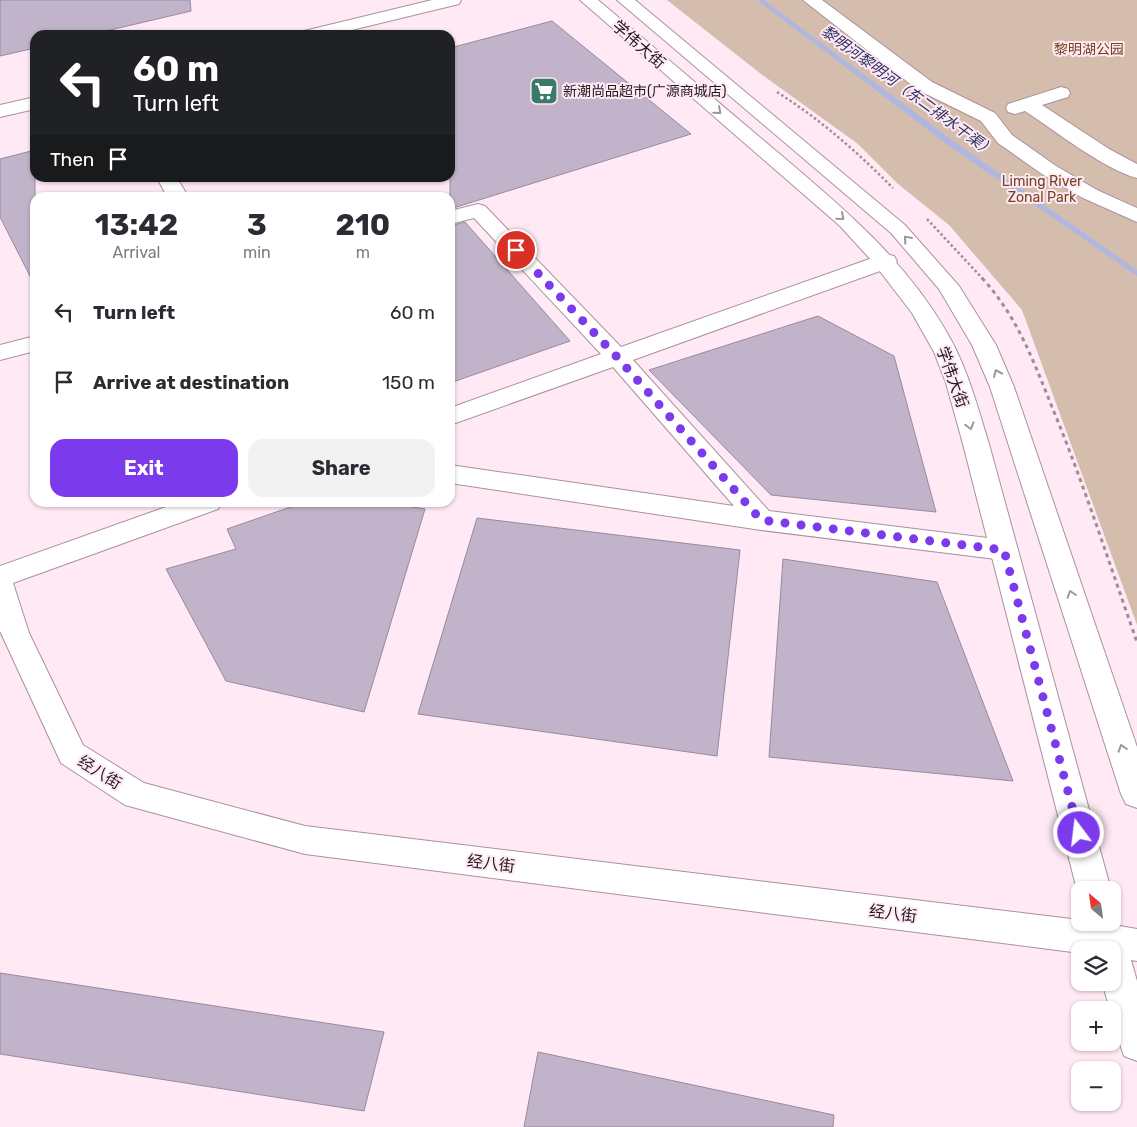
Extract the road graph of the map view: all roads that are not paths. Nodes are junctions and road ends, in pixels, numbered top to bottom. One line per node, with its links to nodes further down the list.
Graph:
1 (453, 0): 5 (street)
2 (588, 0): 14 (street, 学伟大街, one-way to 14)
3 (625, 0): 25 (street, 学伟大街, one-way to 3)
4 (810, 0): 10 (street)
5 (330, 30)
6 (1061, 93): 8 (street)
7 (30, 104): 9 (street)
8 (1027, 104): 10 (street); 11 (street)
9 (0, 111)
10 (988, 117): 12 (street)
11 (1137, 172)
12 (1137, 216)
13 (455, 217): 17 (street)
14 (886, 261): 17 (street); 22 (street, 学伟大街, one-way to 22)
15 (30, 344): 16 (street)
16 (0, 353)
17 (617, 357): 18 (street); 21 (street)
18 (455, 415)
19 (455, 475): 21 (street)
20 (195, 507): 23 (street)
21 (761, 520): 22 (street)
22 (1004, 550): 26 (street, 学伟大街)
23 (0, 577)
24 (0, 586): 27 (street, 经八街)
25 (1137, 794)
26 (1092, 881)
27 (1098, 941)
28 (1121, 973): 29 (street)
29 (1137, 1043)

